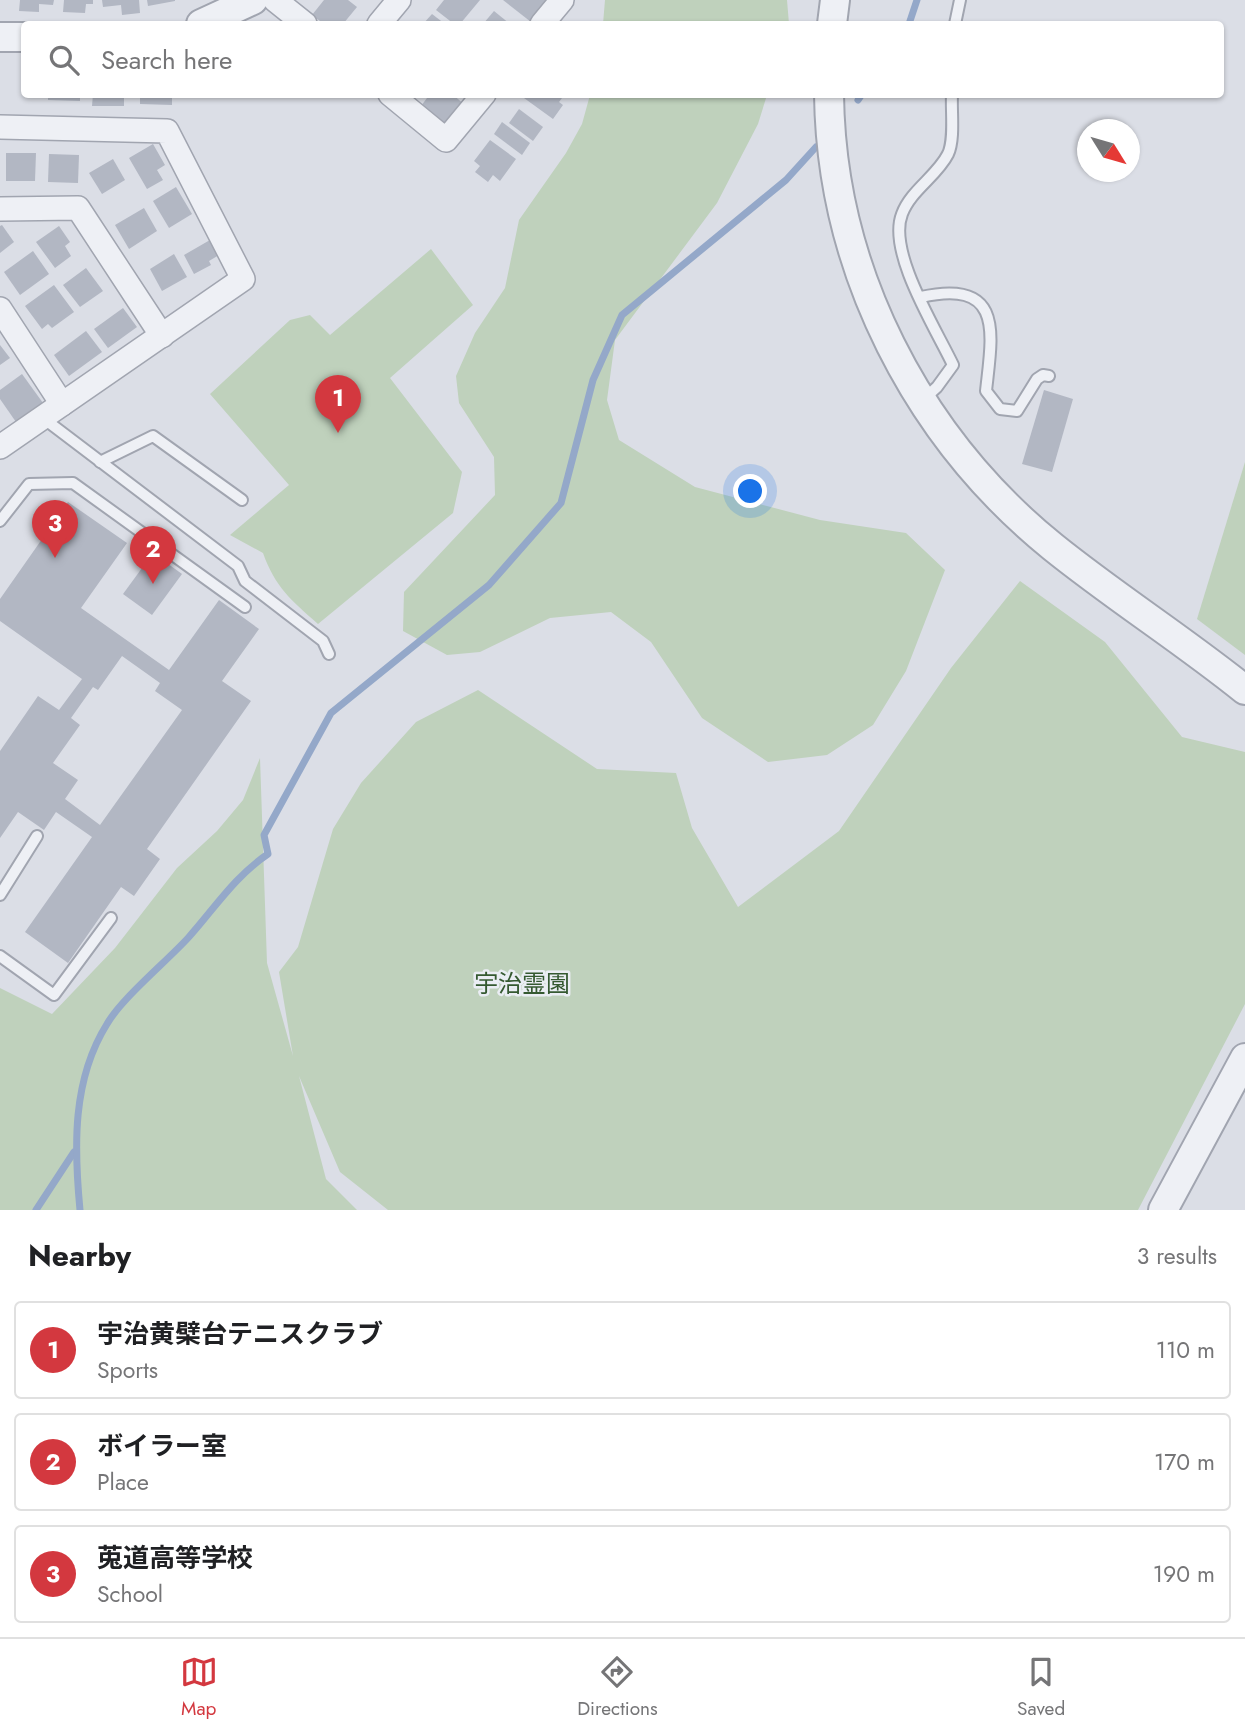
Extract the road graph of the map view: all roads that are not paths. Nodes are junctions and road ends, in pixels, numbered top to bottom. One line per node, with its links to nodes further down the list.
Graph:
1 (253, 0): 7 (street)
2 (275, 0): 8 (street)
3 (399, 0): 9 (street)
4 (562, 0): 10 (street)
5 (835, 0): 11 (street)
6 (960, 0): 12 (lane)
7 (208, 21)
8 (301, 21)
9 (382, 21)
10 (544, 21)
11 (832, 21)
12 (956, 21)
13 (0, 37): 14 (street)
14 (21, 37)
15 (395, 98): 16 (street)
16 (481, 98)
17 (829, 98): 25 (street)
18 (952, 98): 21 (lane)
19 (0, 127): 23 (street)
20 (0, 209): 23 (street)
21 (921, 298): 24 (lane); 25 (lane)
22 (0, 309): 26 (street)
23 (162, 336): 26 (street)
24 (1049, 376)
25 (921, 402): 34 (street)
26 (62, 404): 27 (street)
27 (43, 418): 28 (street); 29 (lane)
28 (0, 447)
29 (100, 462): 30 (lane); 33 (lane)
30 (242, 500)
31 (0, 521): 32 (lane)
32 (245, 607)
33 (329, 654)
34 (1245, 690)
35 (37, 836): 36 (lane)
36 (0, 894)
37 (111, 918): 38 (lane)
38 (0, 956)
39 (1245, 1058): 40 (street)
40 (1163, 1210)

